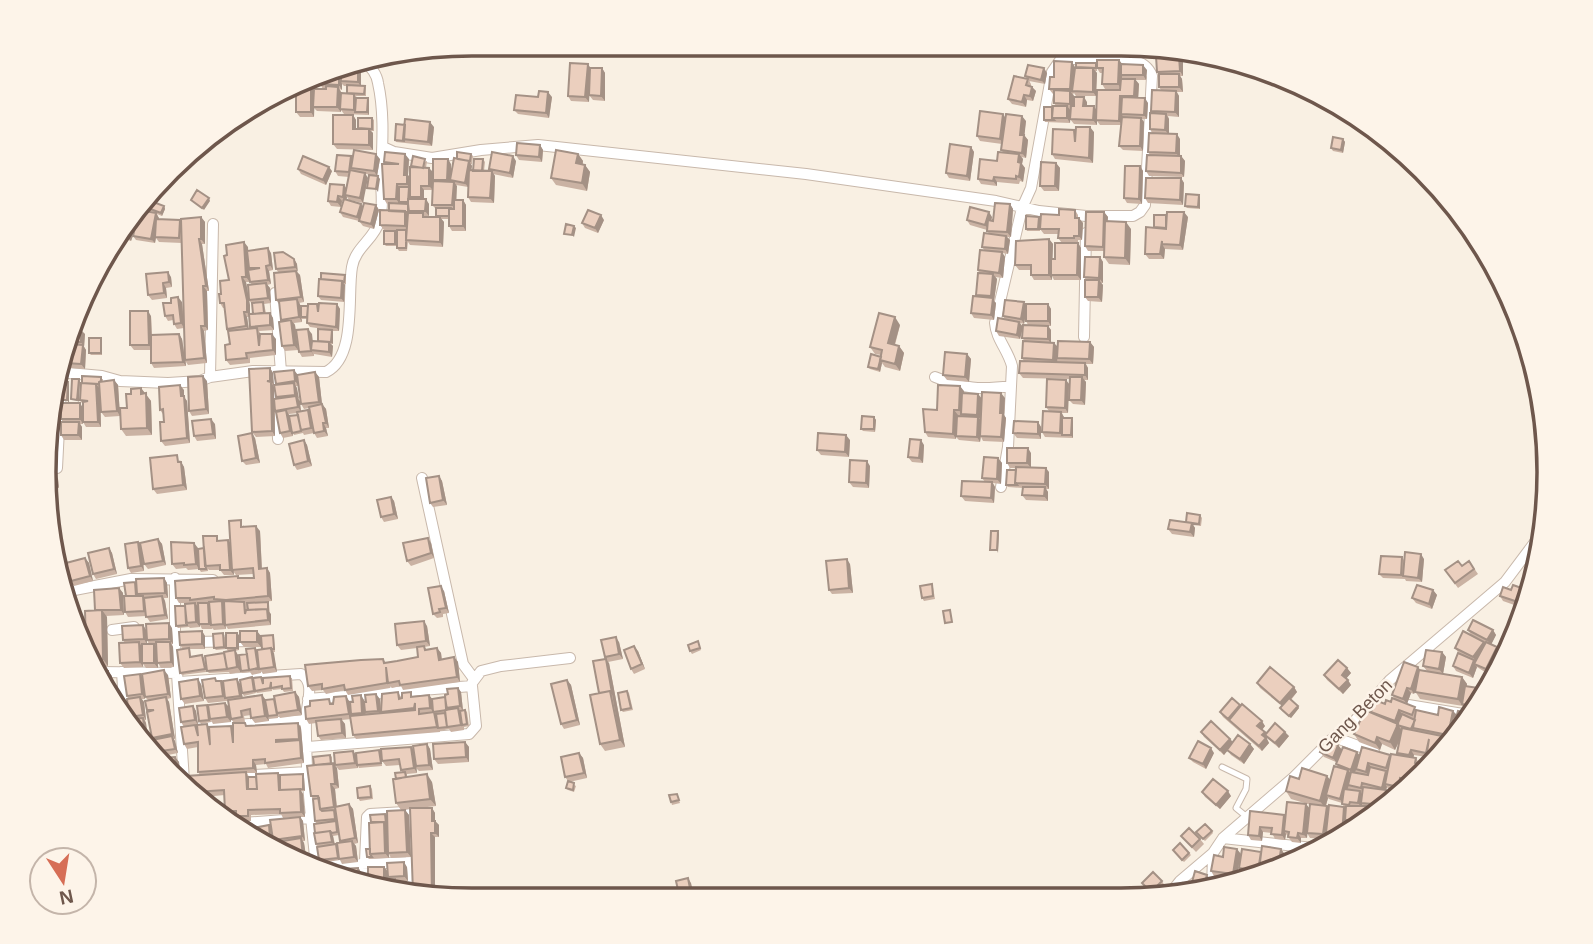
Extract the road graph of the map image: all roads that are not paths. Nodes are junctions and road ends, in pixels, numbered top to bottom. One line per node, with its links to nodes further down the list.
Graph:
1 (1101, 56): 2 (street)
2 (1100, 59): 5 (street); 6 (street)
3 (371, 68): 4 (street)
4 (383, 147): 5 (street); 10 (street)
5 (1022, 208): 6 (street); 14 (street)
6 (1086, 216): 9 (street)
7 (214, 224): 12 (street)
8 (275, 293): 10 (street)
9 (1084, 337)
10 (278, 372): 12 (street); 15 (street)
11 (68, 373): 12 (street)
12 (210, 377)
13 (934, 377): 14 (street)
14 (1011, 386): 19 (street)
15 (278, 439)
16 (58, 440): 17 (street)
17 (57, 468)
18 (422, 478): 36 (street)
19 (1001, 487)
20 (1530, 549): 23 (street, Gang Beton)
21 (175, 578): 22 (street); 24 (street); 26 (street)
22 (223, 580)
23 (1504, 582): 25 (street); 37 (street, Gang Beton)
24 (73, 590)
25 (1517, 590)
26 (177, 623): 27 (street); 31 (street)
27 (164, 624)
28 (151, 626): 29 (street)
29 (112, 630)
30 (261, 641): 31 (street)
31 (175, 643): 35 (street)
32 (570, 658): 36 (street)
33 (108, 672): 34 (street)
34 (122, 672): 35 (street); 38 (street)
35 (178, 678): 39 (street); 42 (street)
36 (472, 683): 39 (street); 44 (street)
37 (1376, 698): 40 (street); 43 (street, Gang Beton)
38 (124, 699)
39 (308, 699): 41 (street)
40 (1459, 714)
41 (306, 720): 42 (street); 44 (street)
42 (182, 729): 47 (street)
43 (1334, 737): 45 (street); 54 (street, Gang Beton)
44 (307, 747): 48 (street)
45 (1382, 755)
46 (1222, 767): 54 (lane)
47 (184, 771)
48 (308, 772): 49 (street); 55 (street)
49 (225, 776)
50 (198, 778): 51 (street)
51 (192, 779)
52 (425, 810): 53 (street)
53 (410, 812): 61 (street); 62 (street)
54 (1245, 815): 57 (street, Gang Beton)
55 (311, 818): 56 (street); 60 (street)
56 (249, 823)
57 (1223, 838): 58 (street); 59 (street, Gang Beton)
58 (1301, 847)
59 (1213, 853): 65 (street); 67 (street, Gang Beton)
60 (313, 856)
61 (412, 862): 62 (street); 66 (street)
62 (364, 864): 63 (street); 64 (street)
63 (336, 865)
64 (364, 874)
65 (1212, 878)
66 (412, 883)
67 (1178, 884)

